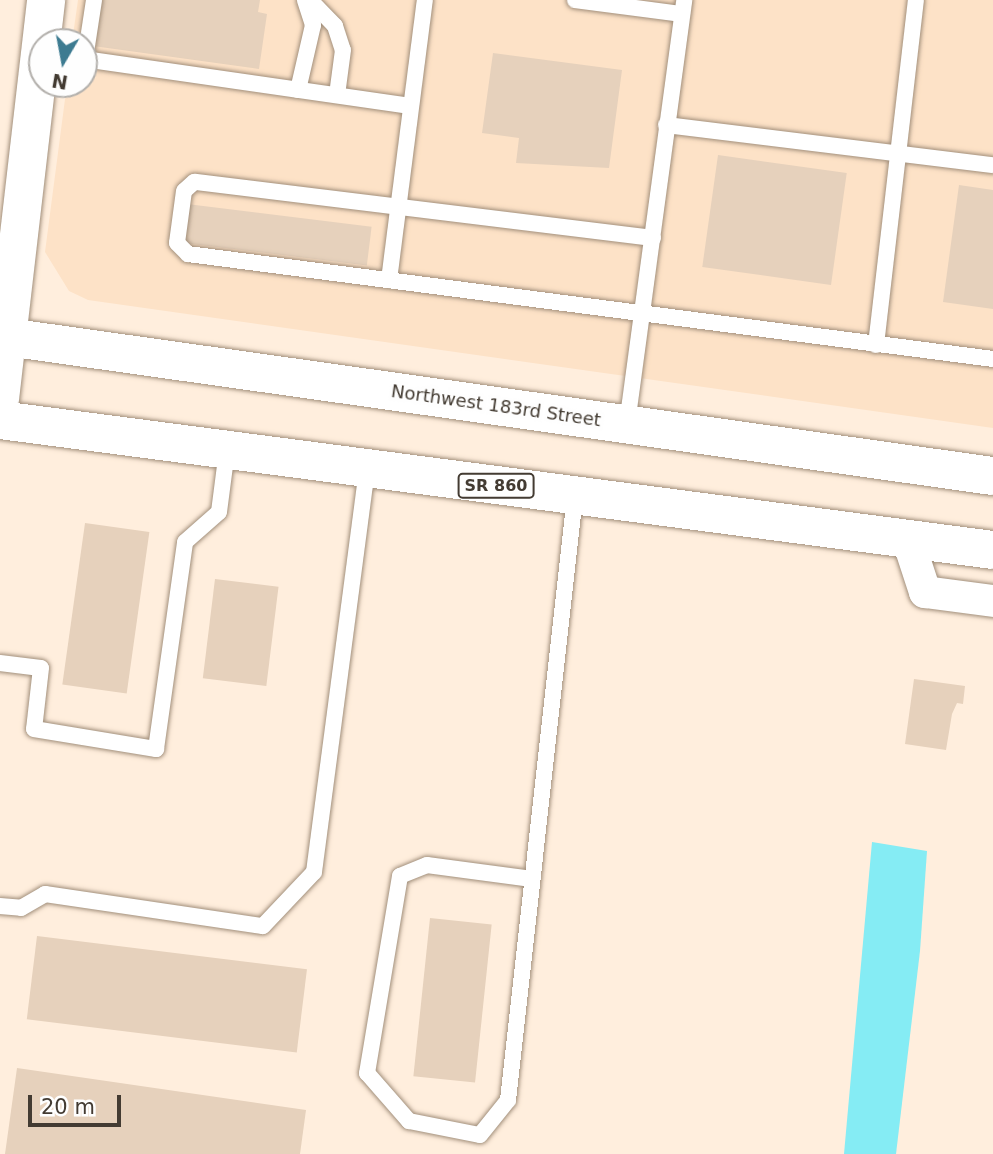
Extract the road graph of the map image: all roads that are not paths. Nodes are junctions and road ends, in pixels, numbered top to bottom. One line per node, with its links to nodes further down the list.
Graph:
1 (46, 0): 8 (main road)
2 (94, 0): 9 (lane)
3 (307, 0): 11 (lane); 12 (lane)
4 (425, 0): 14 (lane)
5 (575, 0): 7 (lane)
6 (916, 0): 16 (lane)
7 (683, 7): 15 (lane)
8 (43, 28)
9 (90, 28)
10 (98, 61): 11 (lane)
11 (298, 90): 12 (lane)
12 (337, 95): 14 (lane)
13 (35, 98): 22 (main road)
14 (409, 106): 18 (lane)
15 (666, 125): 16 (lane); 19 (lane)
16 (898, 153): 17 (lane); 23 (lane)
17 (993, 165)
18 (398, 207): 19 (lane); 20 (lane); 20 (lane)
19 (653, 238): 21 (lane)
20 (390, 281): 21 (lane)
21 (644, 314): 23 (lane); 27 (lane)
22 (3, 337): 25 (main road); 27 (main road, Northwest 183rd Street)
23 (876, 345): 24 (lane)
24 (993, 359)
25 (0, 399)
26 (0, 420): 28 (main road, SR 860)
27 (627, 425): 30 (main road, Northwest 183rd Street)
28 (227, 450): 29 (main road, SR 860); 35 (lane)
29 (367, 469): 31 (main road, SR 860); 37 (lane)
30 (993, 476)
31 (575, 496): 32 (main road, SR 860); 36 (lane)
32 (908, 540): 33 (main road, SR 860); 34 (street)
33 (993, 550)
34 (993, 601)
35 (0, 663)
36 (532, 878): 36 (lane)
37 (0, 906)

